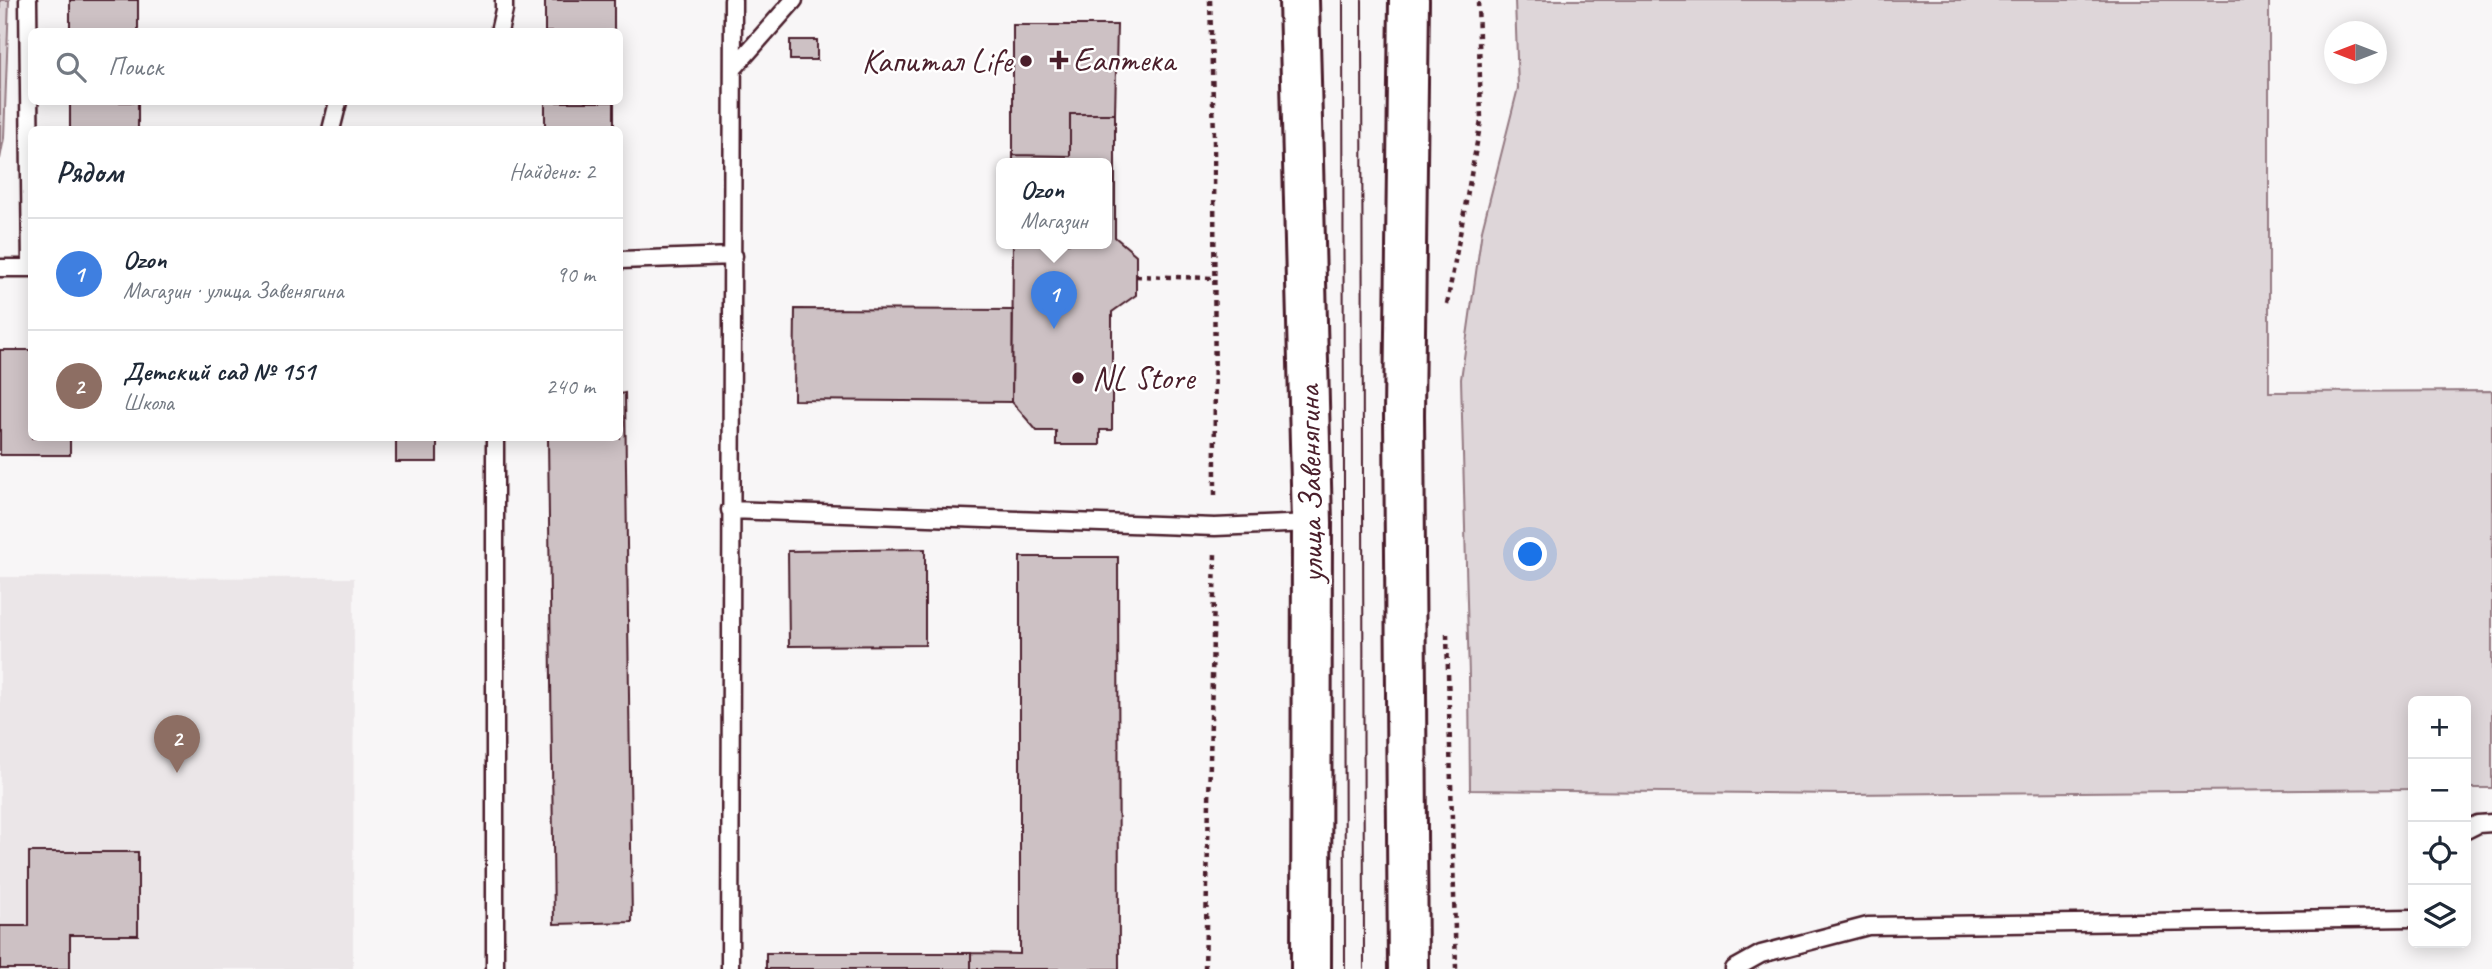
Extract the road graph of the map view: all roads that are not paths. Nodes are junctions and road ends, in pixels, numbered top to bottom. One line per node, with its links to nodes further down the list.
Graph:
1 (28, 0): 7 (lane)
2 (504, 0): 8 (lane)
3 (733, 0): 9 (lane)
4 (794, 0): 9 (lane)
5 (1299, 0): 20 (main road, улица Завенягина)
6 (1409, 0): 27 (main road)
7 (28, 28)
8 (500, 28)
9 (733, 69): 14 (lane)
10 (29, 105): 12 (lane)
11 (335, 105): 13 (lane)
12 (29, 126)
13 (332, 126)
14 (734, 256): 15 (lane); 19 (lane)
15 (623, 260)
16 (0, 268): 17 (lane)
17 (28, 268)
18 (495, 441): 24 (lane)
19 (730, 510): 20 (lane); 25 (lane)
20 (1312, 523): 26 (main road, улица Завенягина)
21 (2492, 823): 22 (lane)
22 (2471, 827)
23 (2408, 918): 28 (lane)
24 (495, 969)
25 (730, 969)
26 (1311, 969)
27 (1408, 969)
28 (1734, 969)

